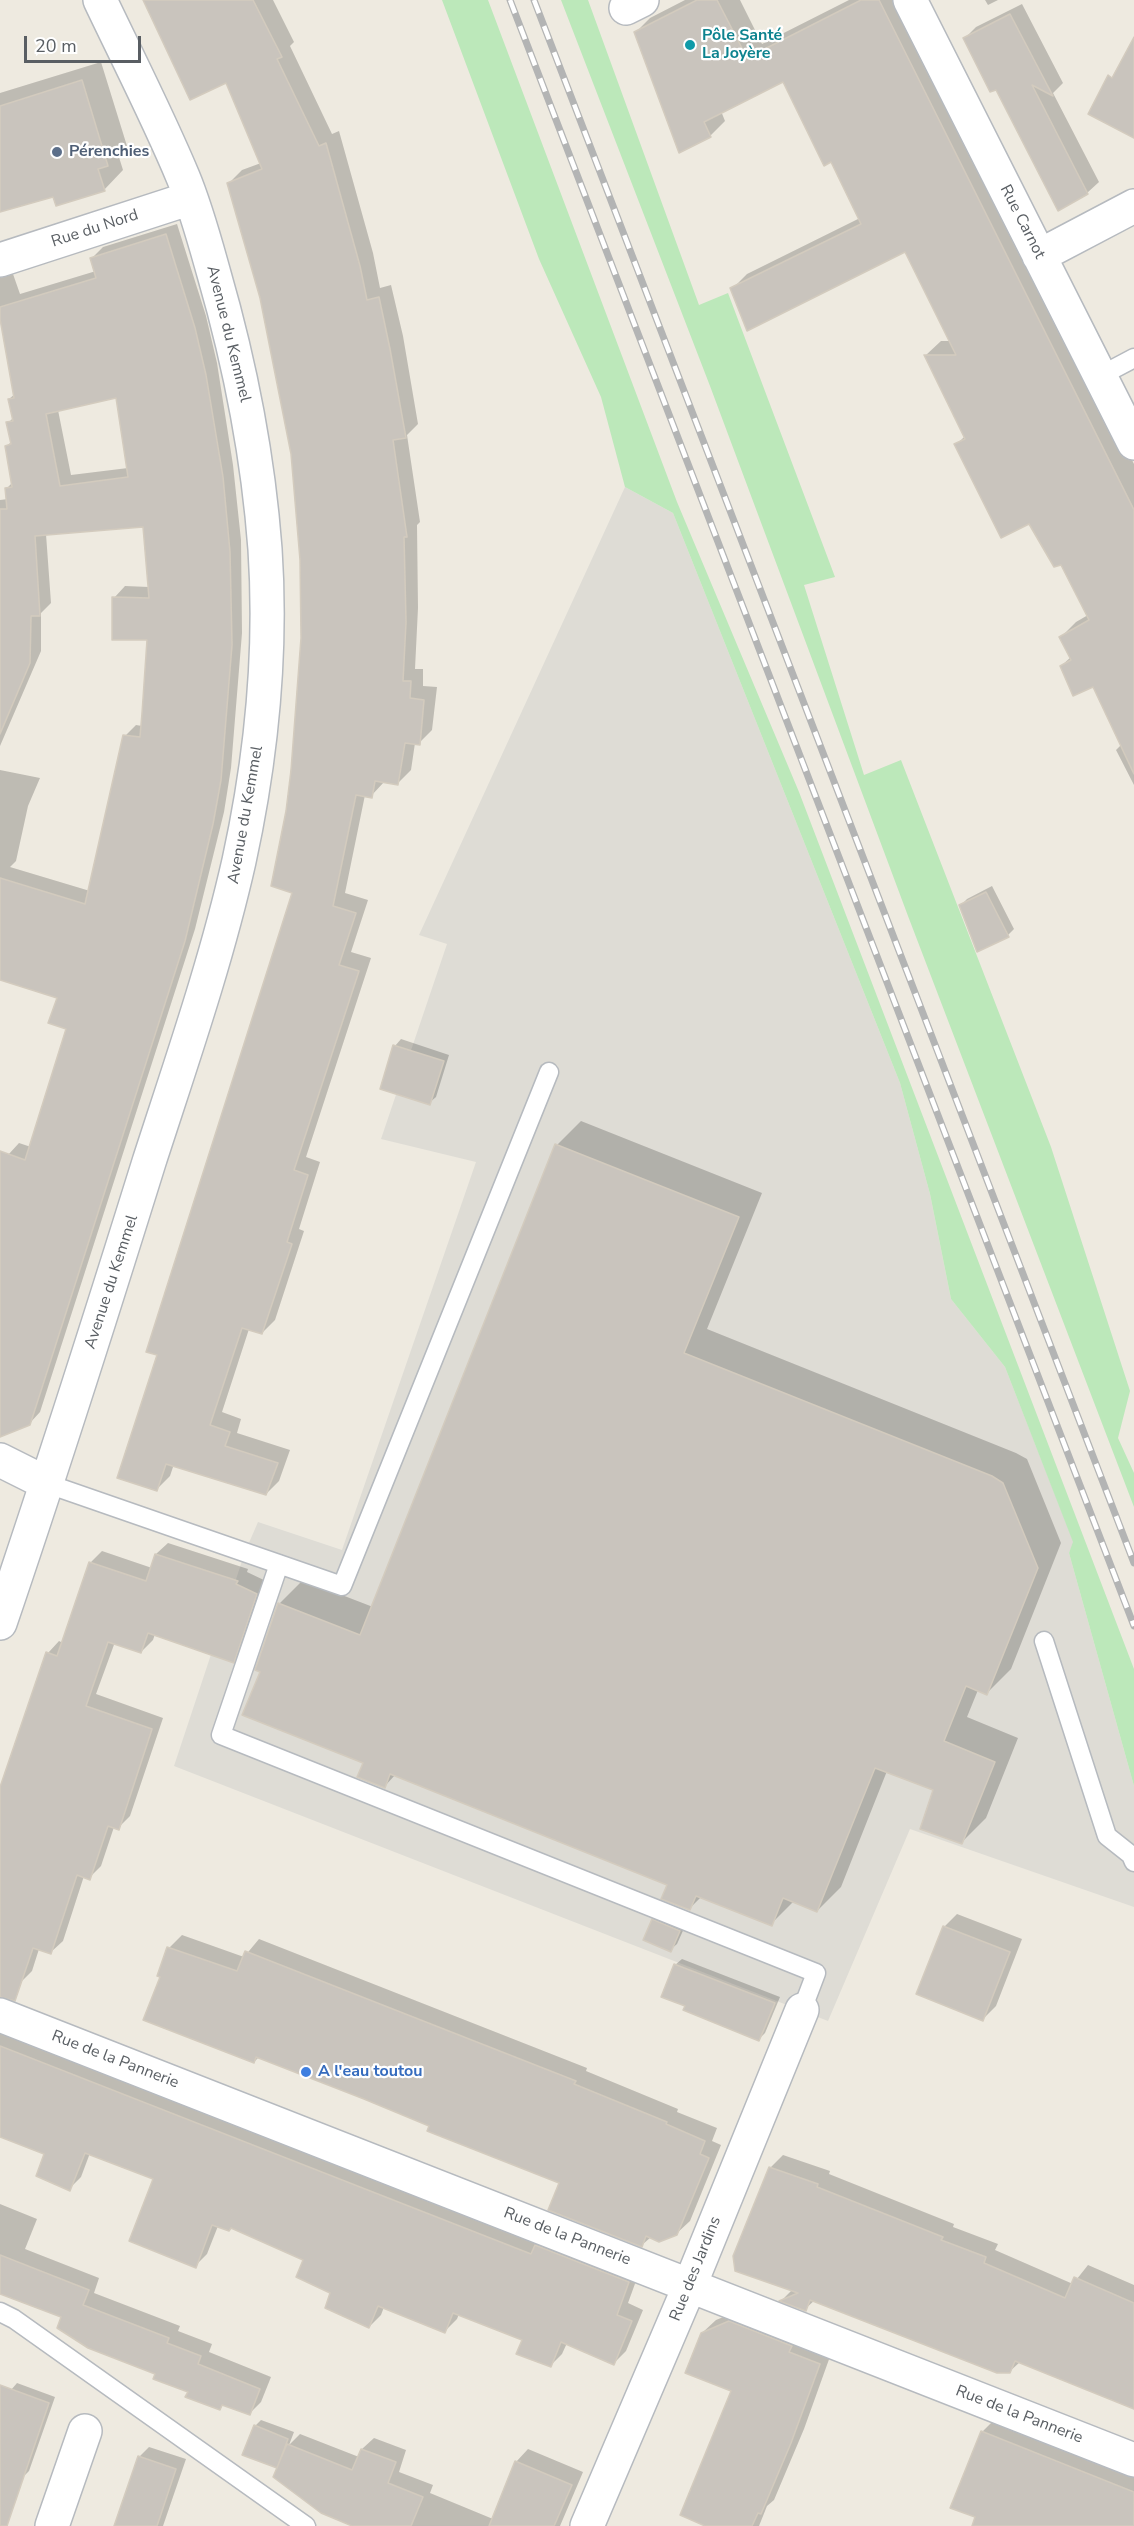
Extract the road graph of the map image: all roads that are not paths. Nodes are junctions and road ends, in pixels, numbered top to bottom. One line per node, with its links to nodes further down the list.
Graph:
1 (100, 0): 3 (street, Avenue du Kemmel)
2 (910, 0): 5 (street, Rue Carnot)
3 (190, 198): 6 (street, Rue du Nord); 12 (street, Avenue du Kemmel)
4 (1134, 206): 5 (street)
5 (1039, 256): 8 (street, Rue Carnot)
6 (0, 260)
7 (1134, 358): 8 (lane)
8 (1100, 376): 9 (street, Rue Carnot)
9 (1134, 443)
10 (549, 1072): 13 (lane)
11 (0, 1460): 12 (street)
12 (48, 1484): 13 (lane); 14 (street, Avenue du Kemmel)
13 (279, 1564): 17 (lane)
14 (0, 1623)
15 (1044, 1641): 16 (lane)
16 (1134, 1862)
17 (802, 2010): 19 (street, Rue des Jardins)
18 (0, 2015): 19 (street, Rue de la Pannerie)
19 (690, 2286): 22 (street, Rue de la Pannerie); 25 (street, Rue des Jardins)
20 (0, 2312): 24 (lane)
21 (85, 2431): 23 (street)
22 (1134, 2460)
23 (52, 2526)
24 (306, 2526)
25 (587, 2526)

